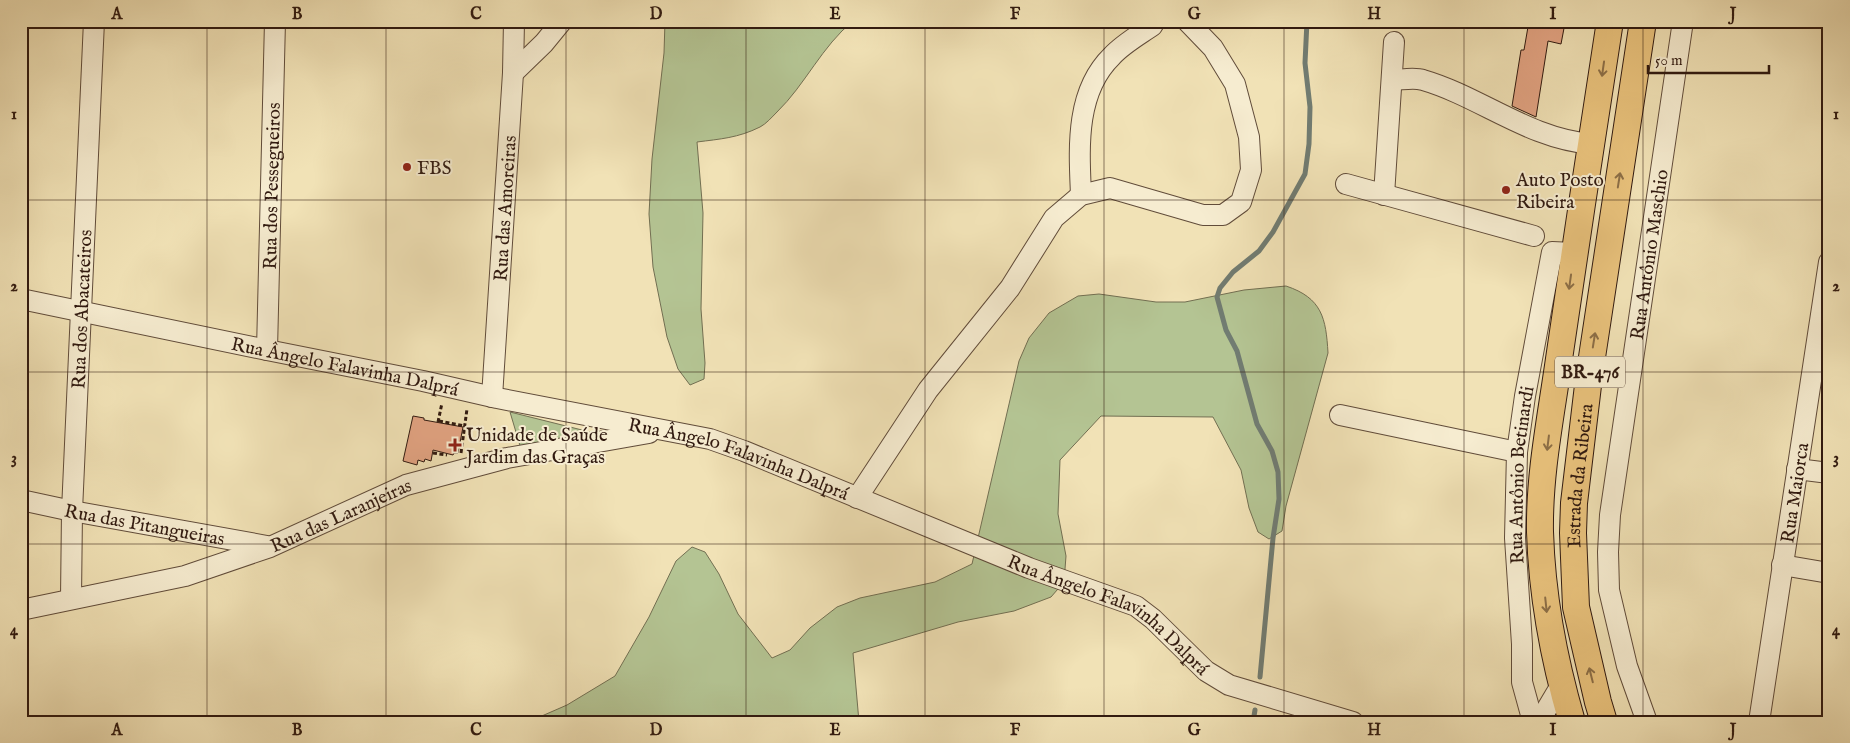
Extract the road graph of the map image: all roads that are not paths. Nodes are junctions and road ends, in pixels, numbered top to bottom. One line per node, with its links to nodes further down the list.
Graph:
1 (94, 21): 21 (street, Rua dos Abacateiros)
2 (275, 21): 23 (street, Rua dos Pessegueiros)
3 (514, 21): 11 (street, Rua das Amoreiras)
4 (562, 21): 11 (street)
5 (1154, 21): 15 (street)
6 (1187, 21): 15 (street)
7 (1610, 21): 13 (main road, Estrada da Ribeira / BR-476, one-way to 13)
8 (1643, 21): 44 (main road, Estrada da Ribeira / BR-476, one-way to 8)
9 (1683, 21): 45 (street, Rua Antônio Maschio)
10 (1394, 42): 12 (street)
11 (513, 74): 24 (street, Rua das Amoreiras)
12 (1392, 80): 13 (street); 16 (street)
13 (1592, 144): 18 (main road, Estrada da Ribeira / BR-476)
14 (1346, 184): 16 (street)
15 (1081, 195): 30 (street)
16 (1384, 195): 17 (street)
17 (1534, 236)
18 (1574, 253): 27 (street, Rua Antônio Betinardi); 38 (main road, Estrada da Ribeira / BR-476, one-way to 38)
19 (1829, 262): 22 (street, Rua Maiorca)
20 (21, 299): 21 (street, Rua Ângelo Falavinha Dalprá)
21 (80, 311): 23 (street, Rua Ângelo Falavinha Dalprá); 32 (street, Rua dos Abacateiros)
22 (1823, 344): 28 (street, Rua Maiorca)
23 (266, 350): 24 (street, Rua Ângelo Falavinha Dalprá)
24 (492, 397): 26 (street, Rua Ângelo Falavinha Dalprá)
25 (1340, 415): 27 (street)
26 (662, 430): 30 (street, Rua Ângelo Falavinha Dalprá); 33 (street, Rua das Laranjeiras)
27 (1517, 452): 41 (street, Rua Antônio Betinardi)
28 (1798, 468): 29 (street); 34 (street, Rua Maiorca)
29 (1829, 473)
30 (857, 498): 39 (street, Rua Ângelo Falavinha Dalprá)
31 (21, 500): 32 (street, Rua das Pitangueiras)
32 (72, 511): 33 (street, Rua das Pitangueiras); 36 (street, Rua dos Abacateiros)
33 (270, 546): 36 (street, Rua das Laranjeiras)
34 (1782, 565): 35 (street); 46 (street, Rua Maiorca)
35 (1829, 573)
36 (72, 598): 37 (street, Rua das Laranjeiras)
37 (21, 610)
38 (1561, 684): 42 (street); 43 (main road, Estrada da Ribeira / BR-476)
39 (1306, 715): 40 (street, Rua Ângelo Falavinha Dalprá)
40 (1354, 722)
41 (1533, 722)
42 (1539, 722)
43 (1572, 722)
44 (1604, 722)
45 (1647, 722)
46 (1759, 722)

